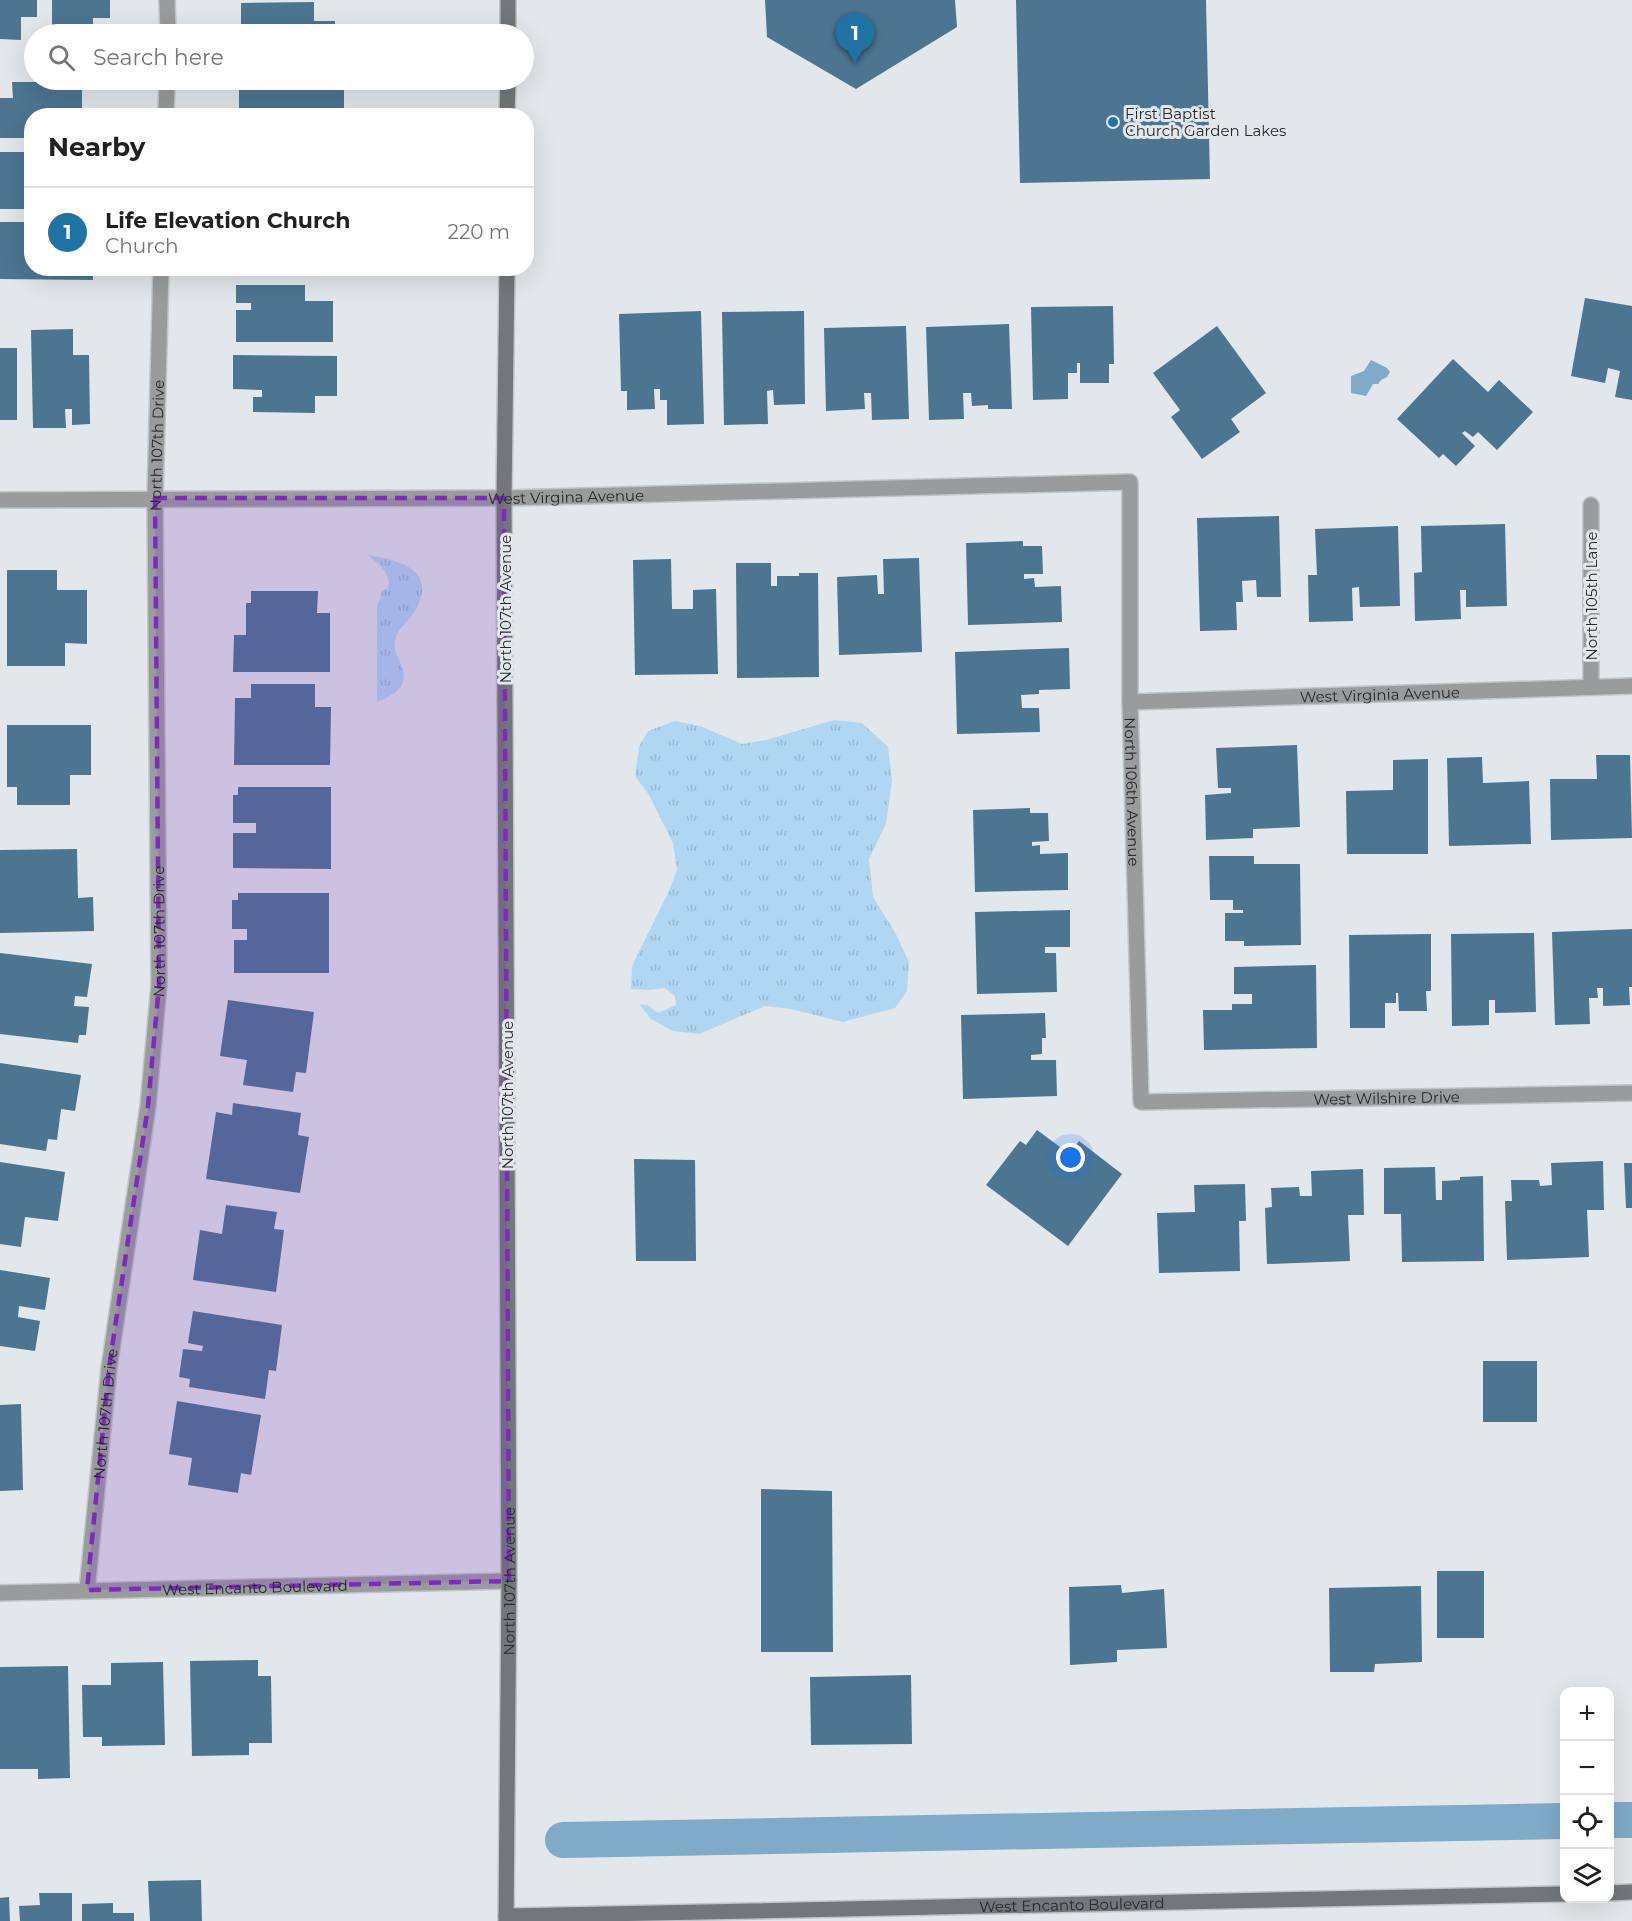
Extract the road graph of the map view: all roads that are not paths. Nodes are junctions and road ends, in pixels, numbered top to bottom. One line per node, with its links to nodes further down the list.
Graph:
1 (167, 0): 3 (street)
2 (508, 0): 4 (main road)
3 (168, 24)
4 (508, 24)
5 (167, 90): 7 (street)
6 (507, 90): 8 (main road)
7 (166, 108)
8 (507, 108)
9 (161, 276): 12 (street, North 107th Drive)
10 (507, 276): 13 (main road, North 107th Avenue)
11 (1130, 482): 13 (street, West Virgina Avenue); 18 (street, North 106th Avenue)
12 (155, 498): 13 (street, West Virgina Avenue); 14 (street, West Virgina Avenue); 22 (street, North 107th Drive)
13 (504, 498): 21 (main road, North 107th Avenue)
14 (0, 500)
15 (1591, 505): 17 (street, North 105th Lane)
16 (1632, 686): 17 (street, West Virginia Avenue)
17 (1591, 687): 18 (street, West Virginia Avenue)
18 (1130, 702): 20 (street, North 106th Avenue)
19 (1632, 1093): 20 (street, West Wilshire Drive)
20 (1141, 1102)
21 (509, 1581): 22 (street, West Encanto Boulevard); 27 (main road, North 107th Avenue)
22 (87, 1590): 23 (street, West Encanto Boulevard)
23 (0, 1593)
24 (1632, 1892): 25 (main road)
25 (1614, 1893)
26 (1560, 1894): 27 (main road, West Encanto Boulevard)
27 (506, 1918)

